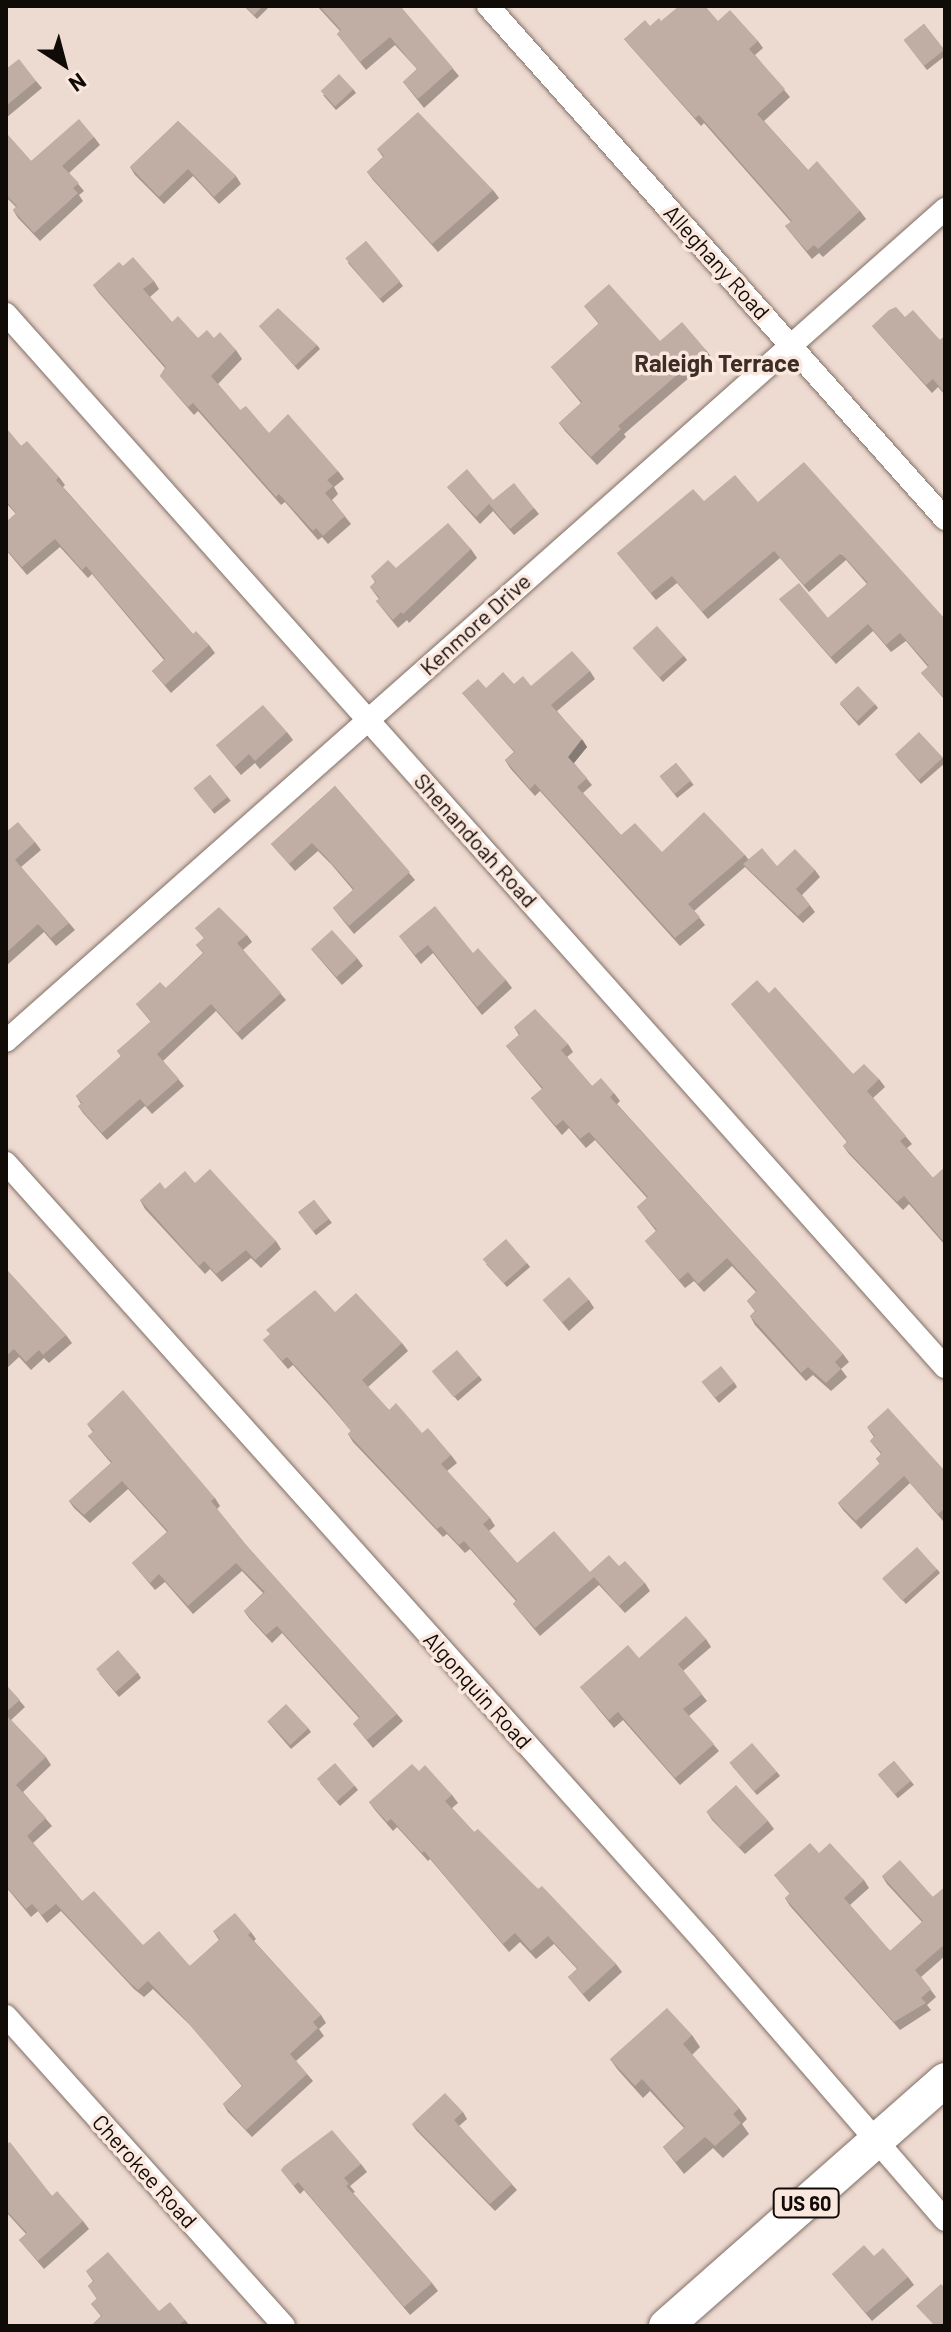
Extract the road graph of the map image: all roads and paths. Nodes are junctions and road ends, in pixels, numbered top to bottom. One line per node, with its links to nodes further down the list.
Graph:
1 (488, 6): 4 (street, Alleghany Road)
2 (945, 209): 4 (street, Kenmore Drive)
3 (6, 314): 6 (street, Shenandoah Road)
4 (791, 345): 5 (street, Alleghany Road); 6 (street, Kenmore Drive)
5 (945, 519)
6 (368, 719): 7 (street, Kenmore Drive); 9 (street, Shenandoah Road)
7 (6, 1041)
8 (6, 1163): 12 (street, Algonquin Road)
9 (945, 1367)
10 (6, 2016): 14 (street, Cherokee Road)
11 (945, 2080): 12 (main road, US 60)
12 (876, 2141): 13 (street, Algonquin Road); 15 (main road, US 60)
13 (945, 2220)
14 (284, 2326)
15 (666, 2326)

